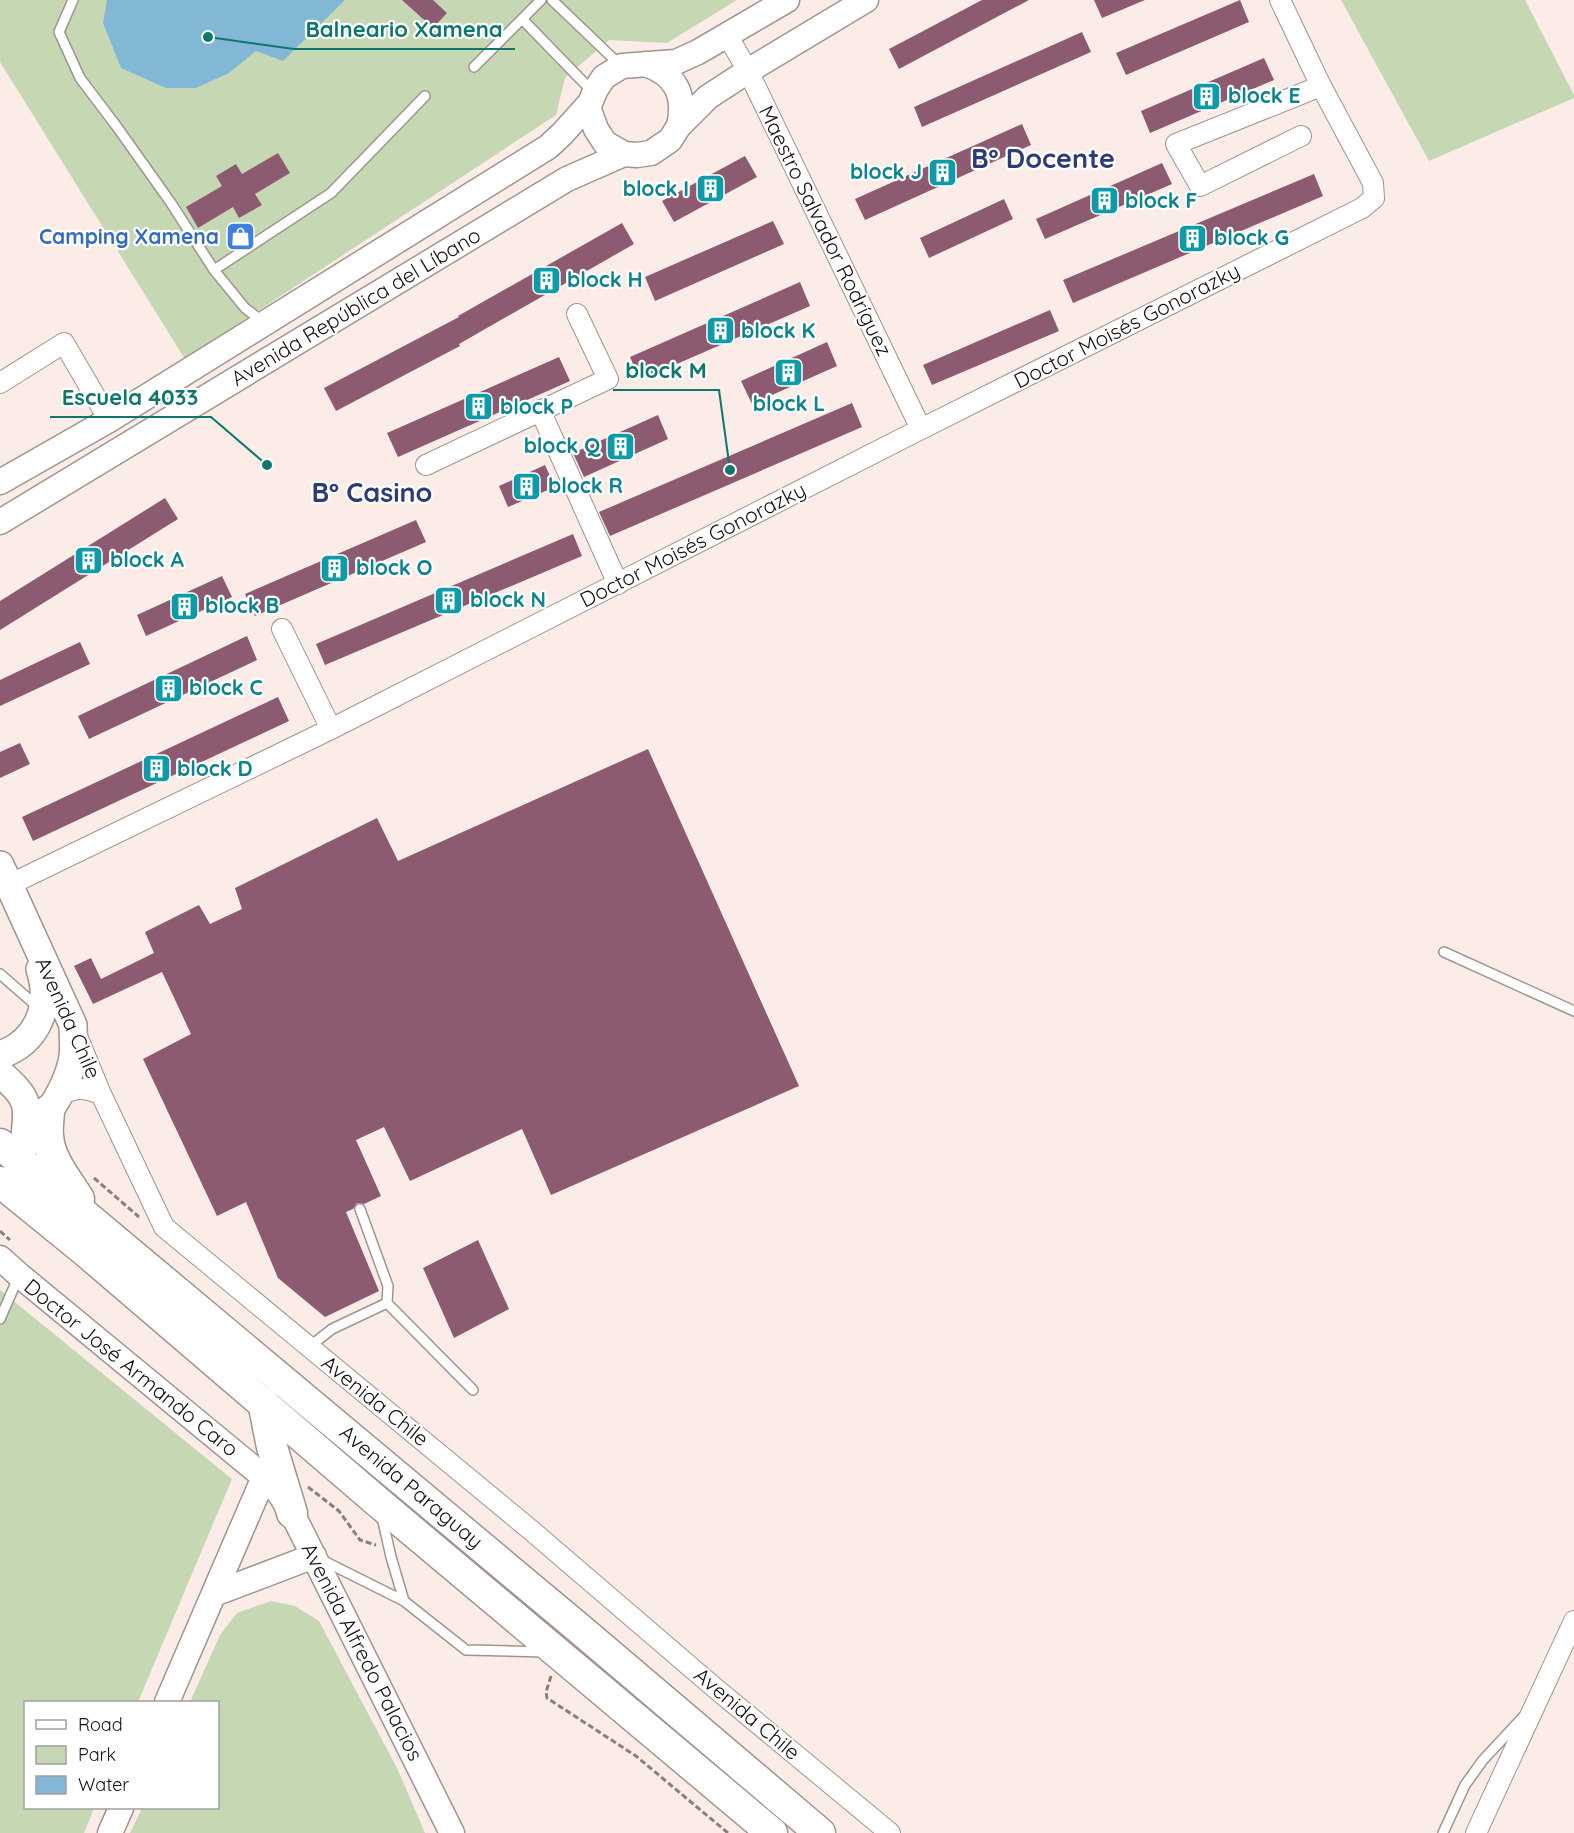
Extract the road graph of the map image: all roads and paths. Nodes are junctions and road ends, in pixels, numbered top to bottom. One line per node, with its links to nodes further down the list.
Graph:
1 (73, 0): 18 (lane)
2 (542, 0): 7 (lane)
3 (552, 0): 9 (lane)
4 (787, 0): 8 (street)
5 (866, 0): 11 (street)
6 (1280, 0): 12 (street)
7 (522, 19): 10 (lane); 14 (lane)
8 (727, 35): 9 (street); 11 (street, Maestro Salvador Rodríguez)
9 (633, 65): 14 (street); 15 (street)
10 (474, 67)
11 (748, 70): 15 (street); 28 (street, Maestro Salvador Rodríguez)
12 (1321, 86): 16 (street); 28 (street, Doctor Moisés Gonorazky)
13 (425, 96): 18 (lane)
14 (592, 98): 17 (street); 19 (street, Avenida República del Líbano)
15 (679, 126): 17 (street)
16 (1301, 136)
17 (624, 153): 22 (street, Avenida República del Líbano)
18 (214, 270): 21 (lane)
19 (306, 296): 21 (street, Avenida República del Líbano); 22 (street)
20 (577, 314): 26 (street)
21 (263, 322): 23 (street, Avenida República del Líbano)
22 (313, 333): 25 (street, Avenida República del Líbano)
23 (207, 358): 25 (street); 27 (street, Avenida República del Líbano)
24 (0, 383): 27 (street)
25 (225, 386): 31 (street, Avenida República del Líbano)
26 (540, 410): 29 (street); 32 (street)
27 (109, 420): 30 (street, Avenida República del Líbano)
28 (921, 429): 32 (street, Doctor Moisés Gonorazky)
29 (426, 465)
30 (0, 482)
31 (0, 522)
32 (618, 584): 34 (street, Doctor Moisés Gonorazky)
33 (282, 629): 34 (street)
34 (331, 729): 35 (street, Doctor Moisés Gonorazky)
35 (4, 875): 36 (main road, Avenida Chile)
36 (30, 930): 39 (main road); 41 (main road, Avenida Chile)
37 (1444, 952): 40 (lane)
38 (0, 974): 39 (lane)
39 (42, 1011): 42 (main road)
40 (1574, 1011)
41 (73, 1025): 44 (street, Avenida Chile); 45 (main road)
42 (0, 1055)
43 (0, 1073): 46 (main road)
44 (101, 1094): 45 (street); 57 (street, Avenida Chile)
45 (54, 1103): 46 (main road); 49 (main road)
46 (8, 1161): 49 (main road, Avenida Paraguay); 51 (main road, Avenida Paraguay)
47 (0, 1207): 51 (main road)
48 (360, 1209): 54 (lane)
49 (90, 1217): 77 (main road, Avenida Paraguay)
50 (0, 1231): 52 (path)
51 (85, 1251): 59 (main road, Avenida Paraguay)
52 (9, 1252): 53 (street, Doctor José Armando Caro)
53 (19, 1275): 55 (lane); 60 (street, Doctor José Armando Caro)
54 (387, 1303): 57 (lane); 58 (lane)
55 (3, 1306): 56 (lane)
56 (0, 1320)
57 (309, 1347): 78 (street, Avenida Chile)
58 (473, 1390)
59 (263, 1402): 60 (main road); 61 (main road, Avenida Paraguay)
60 (272, 1465): 62 (main road); 63 (path); 65 (street)
61 (379, 1503): 63 (lane); 69 (main road, Avenida Paraguay)
62 (292, 1513): 64 (street, Avenida Alfredo Palacios)
63 (390, 1549): 66 (lane)
64 (314, 1556): 65 (street); 66 (lane); 74 (street, Avenida Alfredo Palacios)
65 (214, 1594): 70 (street)
66 (404, 1600): 68 (lane)
67 (1574, 1621): 71 (street)
68 (530, 1652): 69 (lane); 75 (path)
69 (559, 1653): 76 (main road, Avenida Paraguay)
70 (167, 1701)
71 (1536, 1702): 79 (lane); 80 (street)
72 (121, 1809): 73 (street)
73 (110, 1833)
74 (452, 1833)
75 (728, 1833)
76 (772, 1833)
77 (820, 1833)
78 (890, 1833)
79 (1443, 1833)
80 (1476, 1833)

